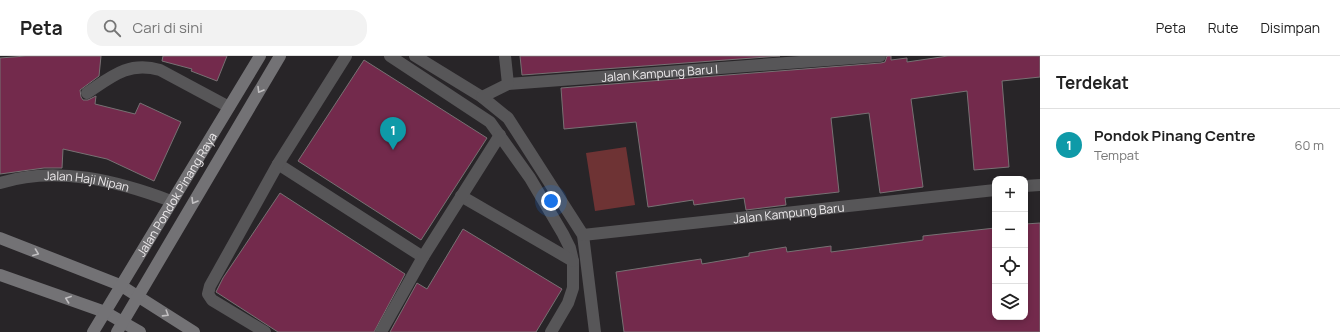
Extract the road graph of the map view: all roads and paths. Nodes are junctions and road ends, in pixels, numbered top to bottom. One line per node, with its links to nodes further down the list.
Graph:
1 (260, 56): 12 (main road, Jalan Pondok Pinang Raya)
2 (280, 56): 28 (main road, Jalan Pondok Pinang Raya, one-way to 28)
3 (346, 56): 14 (street)
4 (390, 56): 13 (street)
5 (415, 56): 11 (street)
6 (505, 56): 9 (street)
7 (880, 56): 8 (street, Jalan Kampung Baru I)
8 (812, 59): 9 (street, Jalan Kampung Baru I)
9 (508, 84): 11 (street)
10 (87, 92): 12 (street)
11 (482, 97): 22 (street)
12 (229, 107): 20 (main road, Jalan Pondok Pinang Raya)
13 (500, 135): 19 (street); 21 (street)
14 (278, 164): 24 (street); 34 (street)
15 (0, 184): 20 (street, Jalan Haji Nipan)
16 (1040, 185): 17 (street)
17 (1028, 186)
18 (992, 190): 22 (street, Jalan Kampung Baru)
19 (461, 196): 24 (street); 25 (street)
20 (172, 201): 27 (main road, Jalan Pondok Pinang Raya)
21 (563, 234): 22 (street, Jalan Kampung Baru); 25 (street)
22 (583, 235): 37 (street)
23 (0, 238): 27 (main road, one-way to 27)
24 (423, 256): 35 (street)
25 (573, 261): 36 (street)
26 (0, 275): 29 (main road, one-way to 26)
27 (120, 285): 28 (main road); 29 (main road, Jalan Pondok Pinang Raya)
28 (137, 297): 30 (main road, Jalan Pondok Pinang Raya); 33 (main road, one-way to 33)
29 (104, 312): 30 (main road); 31 (main road, Jalan Pondok Pinang Raya)
30 (120, 327): 32 (main road)
31 (93, 332)
32 (140, 332)
33 (194, 332)
34 (265, 332)
35 (381, 332)
36 (552, 332)
37 (595, 332)

